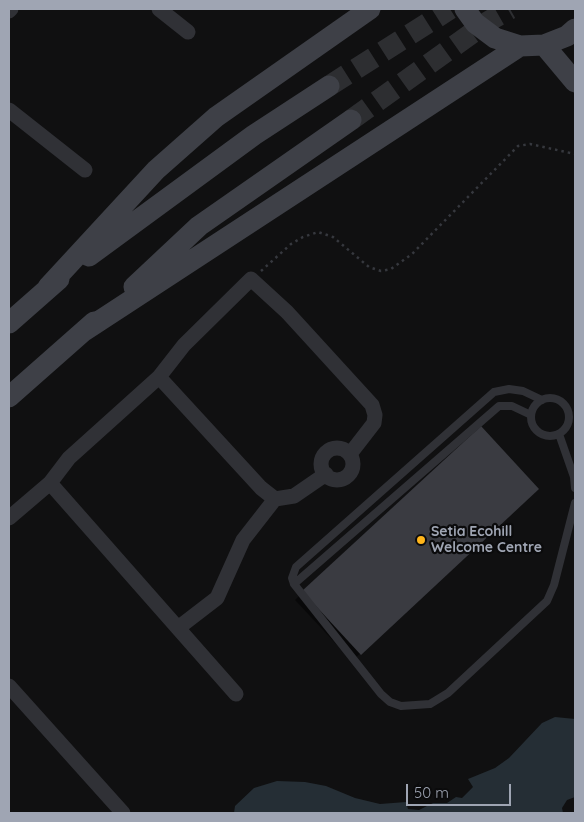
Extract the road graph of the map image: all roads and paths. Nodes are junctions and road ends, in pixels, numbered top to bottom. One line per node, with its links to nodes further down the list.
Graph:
1 (159, 9): 5 (street)
2 (370, 9): 15 (street)
3 (464, 9): 7 (street)
4 (575, 29): 6 (street)
5 (188, 32)
6 (544, 45): 7 (street); 8 (street)
7 (520, 46): 17 (street)
8 (575, 82)
9 (329, 86): 15 (street)
10 (9, 110): 13 (street)
11 (352, 120): 17 (street)
12 (575, 154): 14 (path)
13 (85, 170)
14 (251, 280): 18 (street); 26 (street)
15 (48, 287): 16 (street)
16 (9, 323)
17 (84, 331): 19 (street)
18 (159, 377): 28 (street); 30 (street)
19 (9, 397)
20 (542, 400): 21 (lane); 22 (lane); 33 (lane)
21 (572, 410): 24 (lane)
22 (531, 415): 25 (lane); 33 (lane)
23 (575, 426): 24 (lane)
24 (567, 427): 25 (lane)
25 (559, 434): 29 (lane)
26 (350, 454): 27 (street); 27 (street)
27 (326, 474): 30 (street)
28 (50, 483): 32 (street); 34 (street)
29 (575, 488)
30 (275, 499): 34 (street)
31 (575, 503): 33 (lane)
32 (9, 518)
33 (294, 584)
34 (178, 628): 36 (street)
35 (9, 686): 37 (street)
36 (236, 694)
37 (123, 813)

